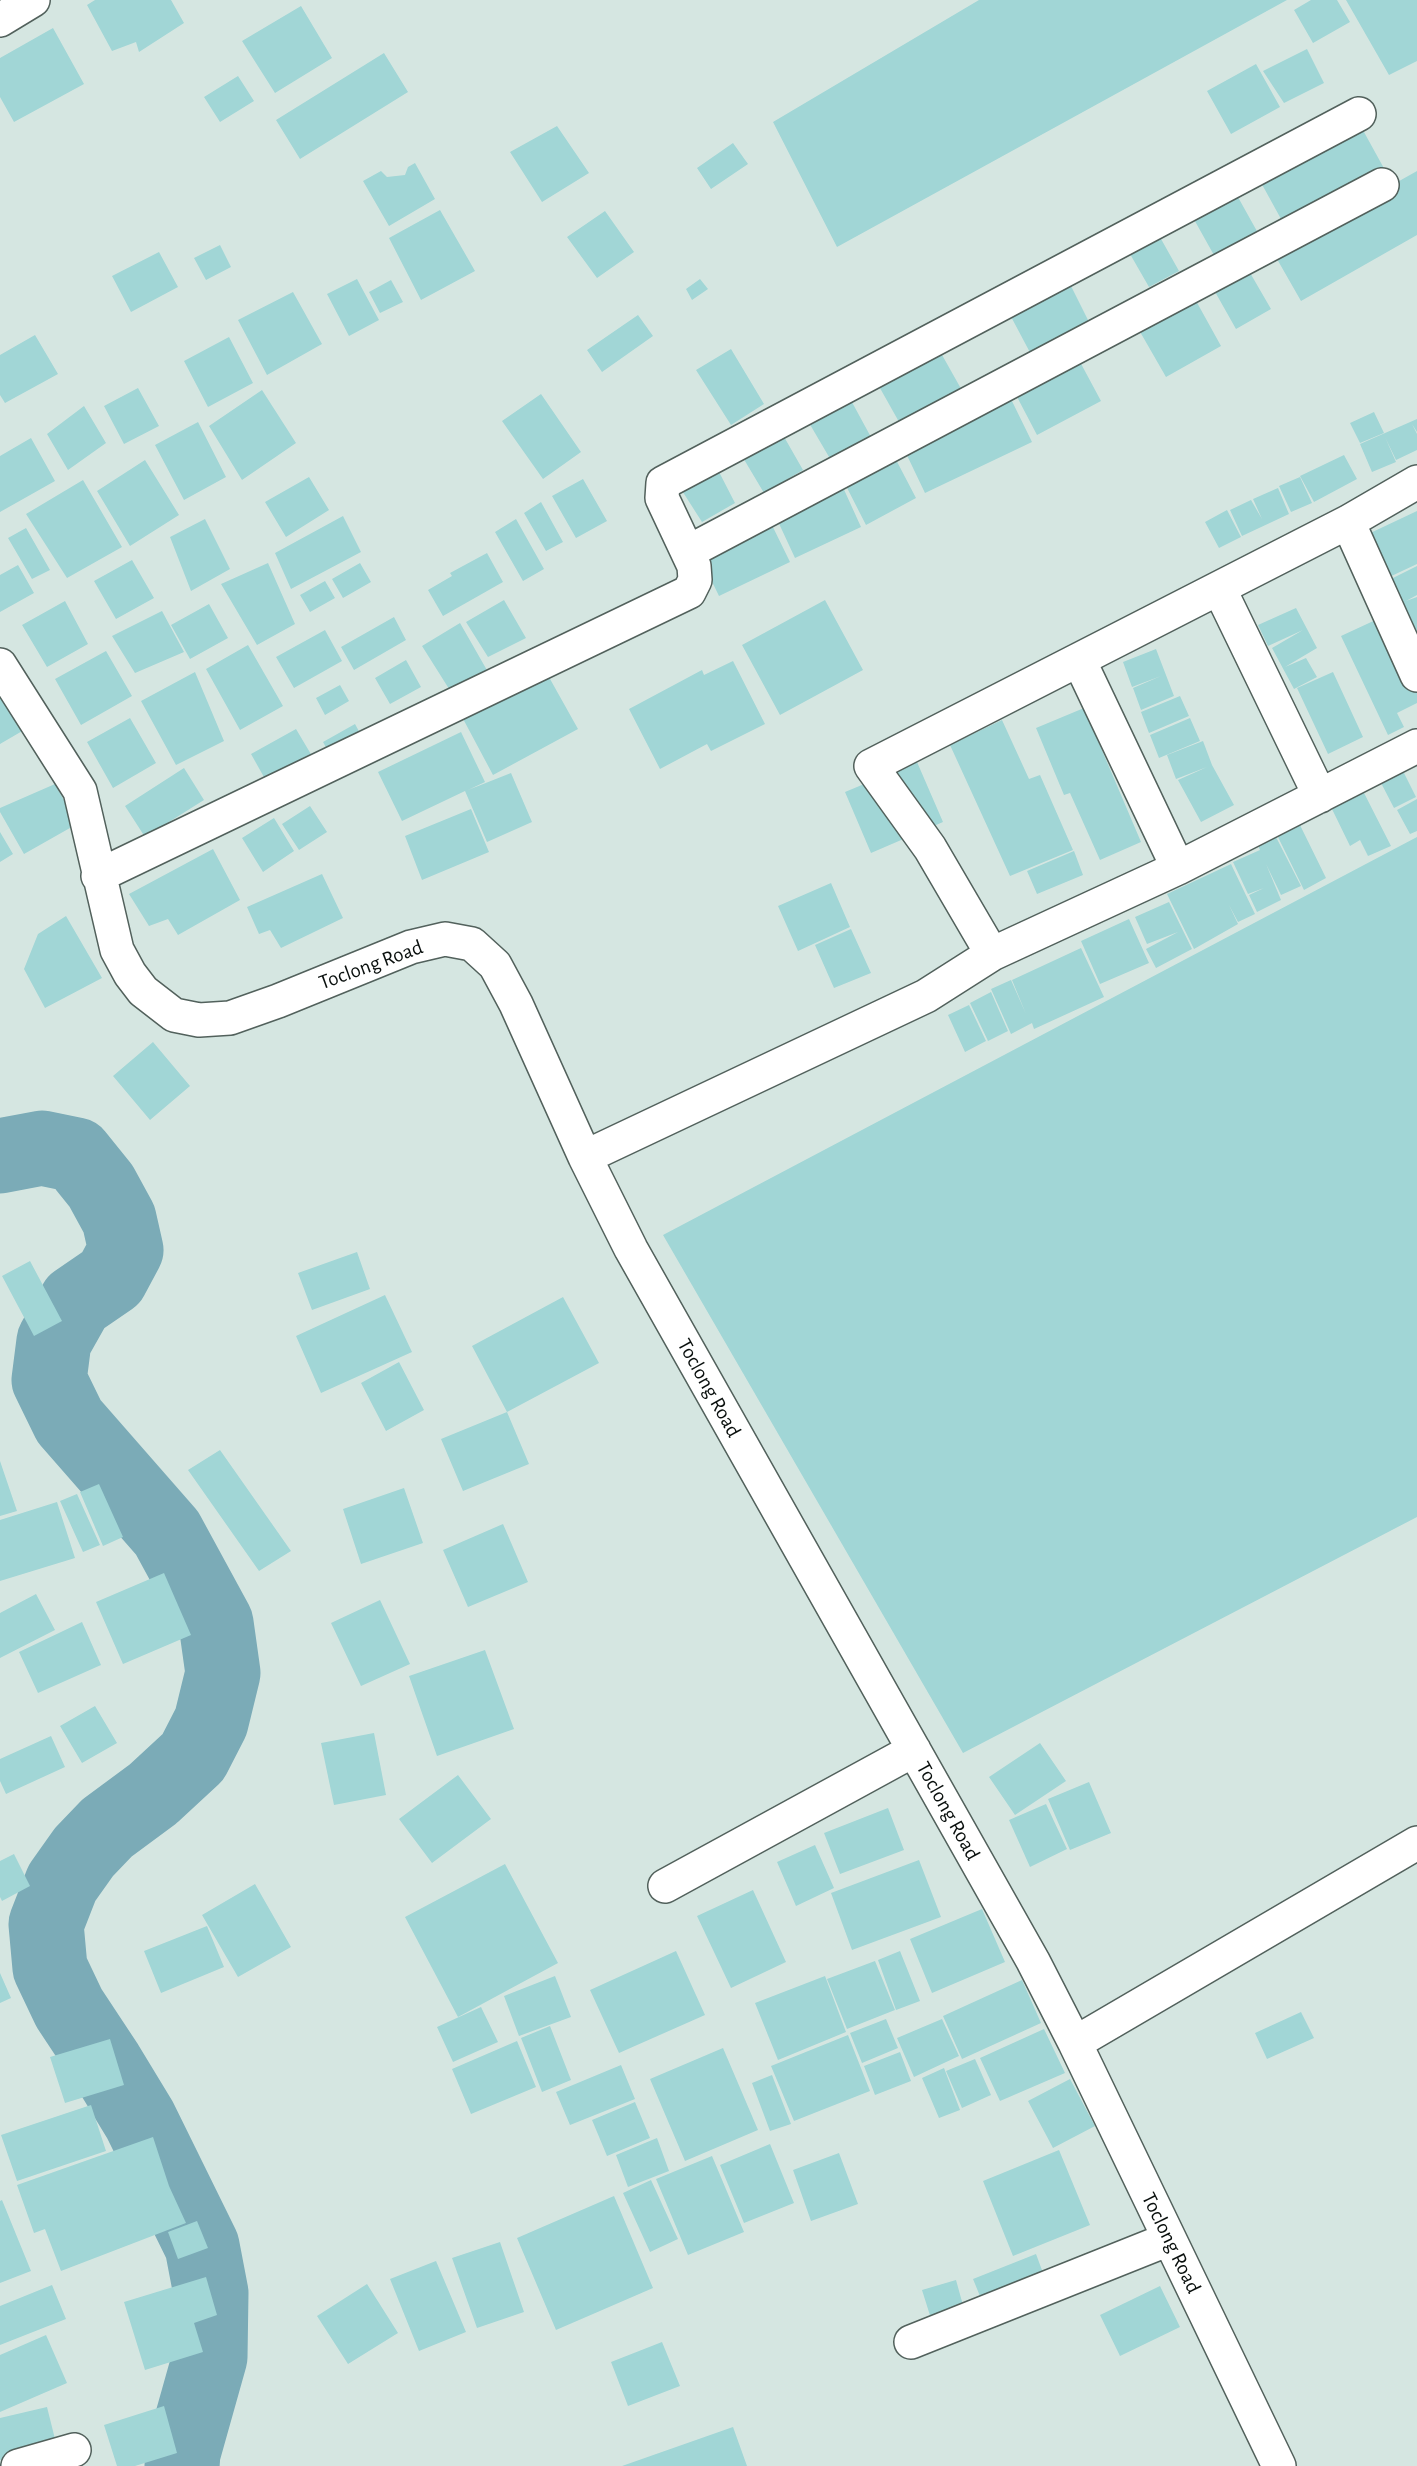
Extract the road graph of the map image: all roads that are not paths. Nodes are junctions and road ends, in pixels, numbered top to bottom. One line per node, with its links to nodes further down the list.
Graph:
1 (33, 0): 2 (street)
2 (0, 20)
3 (1359, 114): 7 (street)
4 (1382, 185): 7 (street)
5 (1417, 482): 6 (street)
6 (1348, 522): 8 (street); 11 (street)
7 (688, 552): 15 (street)
8 (1219, 588): 9 (street); 13 (street)
9 (1079, 660): 14 (street); 16 (street)
10 (0, 665): 15 (street, Toclong Road)
11 (1417, 675)
12 (1417, 746): 13 (street)
13 (1320, 796): 14 (street)
14 (1178, 868): 16 (street)
15 (98, 876): 17 (street, Toclong Road)
16 (992, 954): 17 (street)
17 (585, 1157): 18 (street, Toclong Road)
18 (914, 1750): 20 (street); 21 (street, Toclong Road)
19 (1417, 1843): 21 (street)
20 (665, 1886)
21 (1075, 2043): 22 (street, Toclong Road)
22 (1169, 2239): 23 (street); 26 (street, Toclong Road)
23 (910, 2342)
24 (74, 2450): 25 (street)
25 (18, 2466)
26 (1279, 2466)

